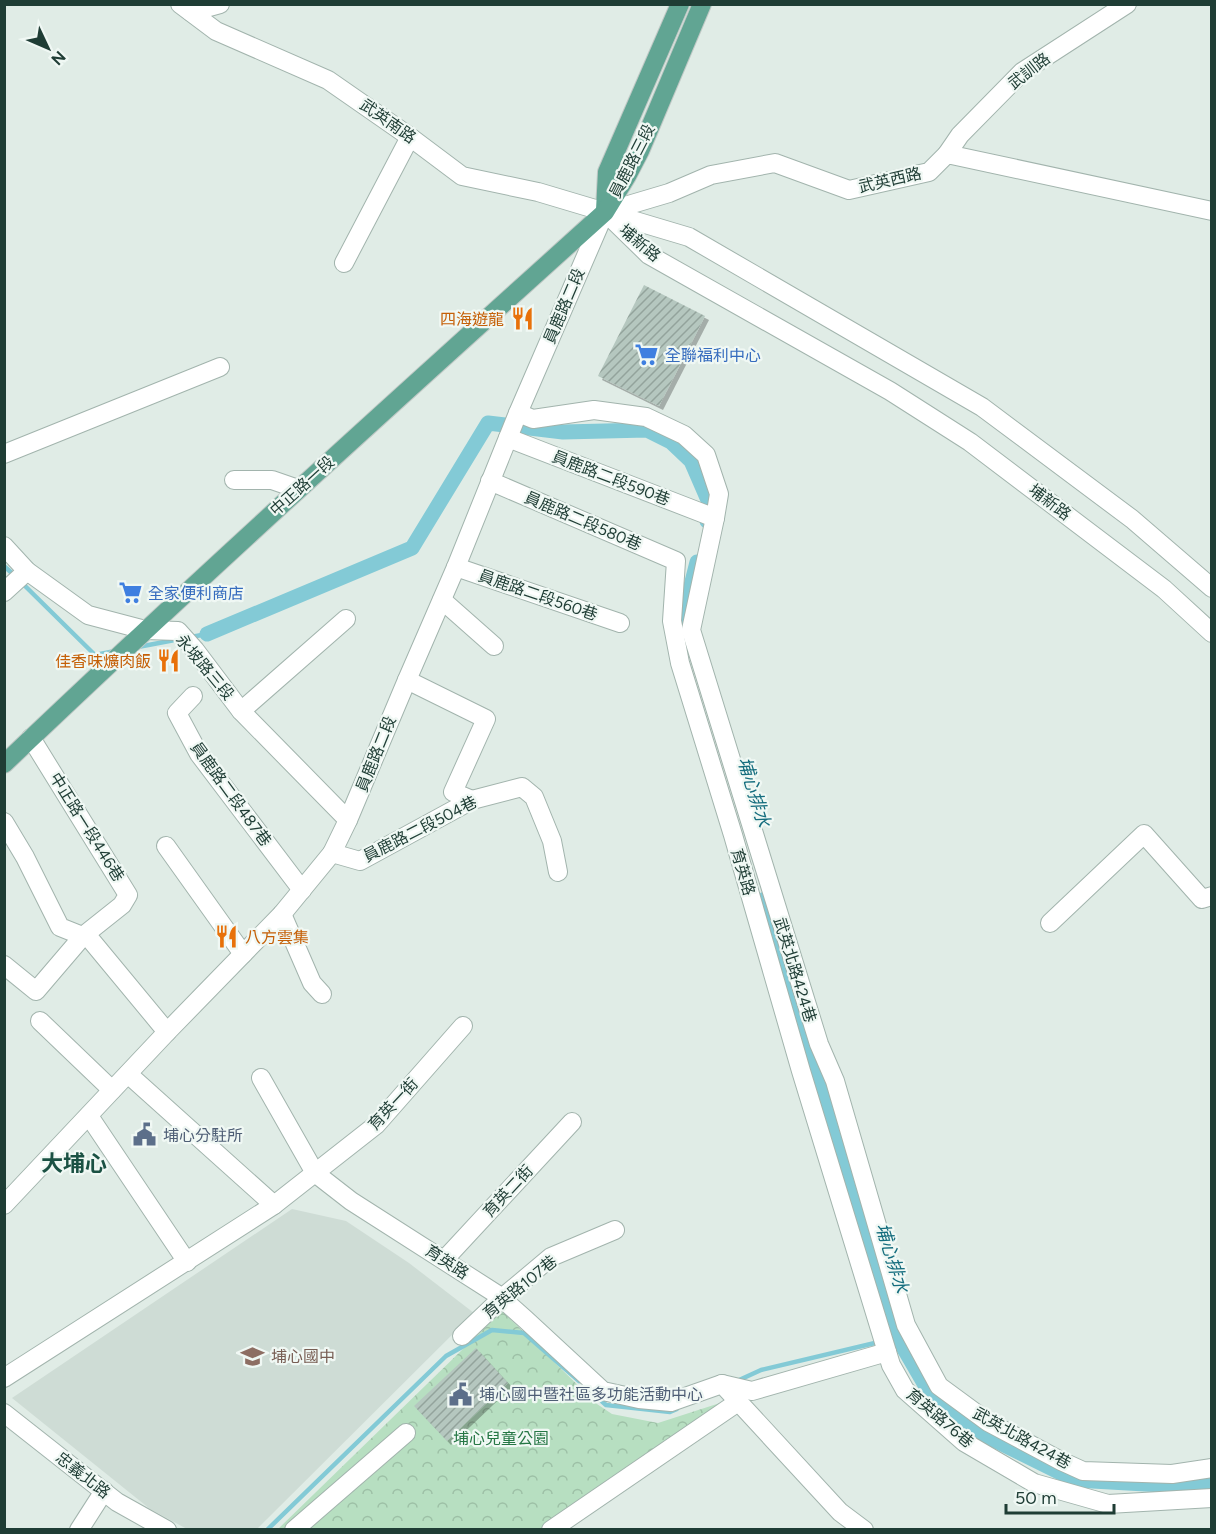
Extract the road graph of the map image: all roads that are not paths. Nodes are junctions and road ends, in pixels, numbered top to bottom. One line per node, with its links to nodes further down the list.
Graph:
1 (220, 4): 5 (street)
2 (680, 4): 9 (main road, 員鹿路三段)
3 (702, 4): 9 (main road, 員鹿路三段)
4 (1127, 4): 7 (street, 武訓路)
5 (185, 8): 6 (street, 武英南路)
6 (410, 137): 9 (street, 武英南路); 10 (street)
7 (947, 154): 8 (street); 9 (street, 武英西路)
8 (1212, 211)
9 (605, 212): 12 (street, 員鹿路二段); 17 (main road, 中正路一段); 23 (street, 埔新路); 29 (street, 埔新路)
10 (344, 263)
11 (220, 367): 14 (street)
12 (518, 413): 13 (street, 員鹿路二段); 18 (street, 武英北路424巷)
13 (508, 438): 16 (street, 員鹿路二段); 18 (street, 員鹿路二段590巷)
14 (4, 454)
15 (234, 480): 17 (street)
16 (490, 481): 20 (street, 員鹿路二段580巷); 21 (street, 員鹿路二段)
17 (298, 489): 28 (main road, 中正路一段)
18 (715, 518): 72 (street, 武英北路424巷)
19 (4, 546): 22 (street, 永坡路三段)
20 (676, 561): 66 (street, 育英路)
21 (456, 567): 25 (street, 員鹿路二段); 27 (street, 員鹿路二段560巷)
22 (27, 571): 24 (street); 28 (street, 永坡路三段)
23 (1212, 588)
24 (4, 592)
25 (442, 600): 30 (street); 31 (street, 員鹿路二段)
26 (346, 619): 33 (street)
27 (620, 623)
28 (145, 630): 33 (street, 永坡路三段); 34 (main road, 中正路一段)
29 (1212, 633)
30 (494, 646)
31 (407, 680): 36 (street); 37 (street, 員鹿路二段)
32 (193, 696): 42 (street, 員鹿路二段487巷)
33 (241, 711): 37 (street, 永坡路三段)
34 (32, 738): 35 (main road, 中正路一段); 46 (street, 中正路一段446巷)
35 (4, 764)
36 (472, 800): 40 (street, 員鹿路二段504巷); 41 (street, 員鹿路二段504巷)
37 (348, 820): 40 (street, 員鹿路二段)
38 (4, 822): 46 (street)
39 (166, 846): 47 (street)
40 (332, 853): 42 (street, 員鹿路二段)
41 (558, 872)
42 (302, 890): 44 (street, 員鹿路二段)
43 (1212, 896): 45 (street)
44 (282, 914): 47 (street, 員鹿路二段); 49 (street)
45 (1050, 923)
46 (83, 936): 48 (street); 52 (street)
47 (243, 954): 52 (street, 員鹿路二段)
48 (4, 965)
49 (322, 994)
50 (40, 1021): 55 (street)
51 (463, 1026): 58 (street, 育英一街)
52 (167, 1032): 53 (street, 員鹿路二段)
53 (129, 1074): 55 (street, 員鹿路二段); 60 (street)
54 (261, 1078): 58 (street)
55 (112, 1090): 56 (street, 員鹿路二段)
56 (88, 1116): 59 (street, 員鹿路二段); 63 (street)
57 (572, 1122): 62 (street, 育英二街)
58 (315, 1173): 60 (street); 62 (street, 育英路)
59 (4, 1204)
60 (274, 1205): 63 (street)
61 (615, 1230): 64 (street, 育英路107巷)
62 (444, 1260): 64 (street, 育英路)
63 (187, 1262): 67 (street)
64 (502, 1298): 65 (street, 育英路107巷); 68 (street, 育英路)
65 (462, 1336)
66 (887, 1352): 68 (street); 74 (street, 育英路76巷)
67 (4, 1378)
68 (722, 1384): 69 (street)
69 (738, 1402): 78 (street); 79 (street)
70 (4, 1413): 73 (street, 忠義北路)
71 (406, 1433): 77 (street)
72 (1212, 1468)
73 (104, 1491): 75 (street); 76 (street, 忠義北路)
74 (1212, 1498)
75 (79, 1530)
76 (167, 1530)
77 (294, 1530)
78 (551, 1530)
79 (864, 1530)

